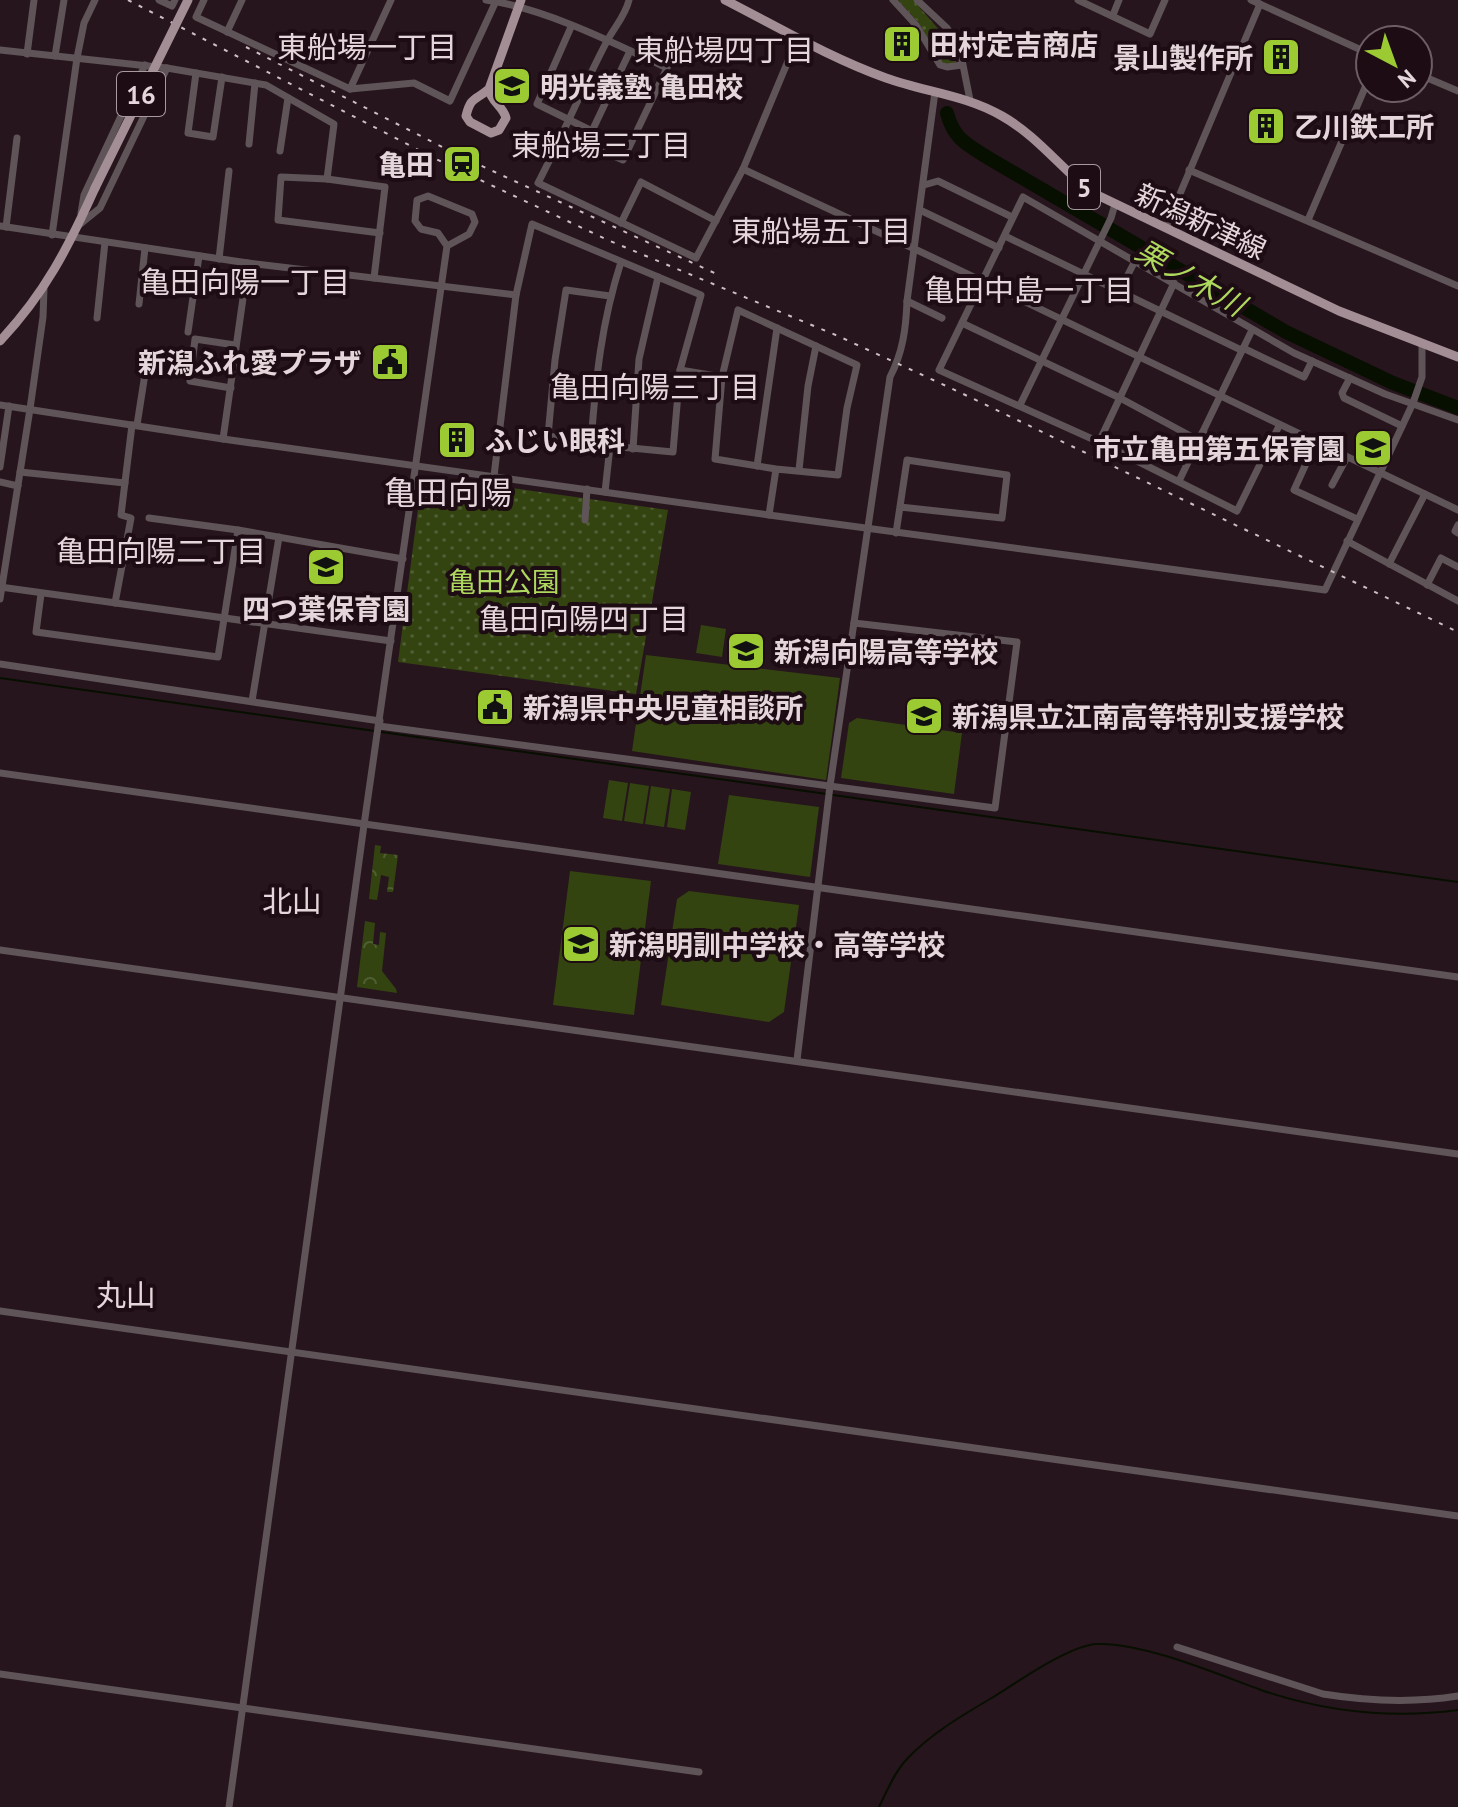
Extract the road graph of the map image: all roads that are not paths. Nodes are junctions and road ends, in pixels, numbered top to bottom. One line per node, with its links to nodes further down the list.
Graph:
1 (34, 0): 30 (street)
2 (64, 0): 31 (street)
3 (95, 0): 32 (street)
4 (159, 0): 5 (street)
5 (175, 0)
6 (188, 0): 63 (main road, 16, bridge)
7 (204, 0): 24 (street)
8 (242, 0): 24 (street)
9 (391, 0): 40 (street)
10 (486, 0): 19 (street)
11 (629, 0): 26 (street)
12 (725, 0): 25 (main road, 新潟新津線 / 5)
13 (893, 0): 34 (street)
14 (917, 0): 34 (street)
15 (1078, 0): 22 (street)
16 (1119, 0): 22 (street)
17 (1165, 0): 22 (street)
18 (1251, 0): 21 (street)
19 (496, 1): 20 (street); 40 (street)
20 (520, 4): 23 (street); 41 (main road)
21 (1260, 4): 27 (street); 53 (street)
22 (1113, 15)
23 (571, 27): 26 (street); 47 (street)
24 (227, 32): 40 (street)
25 (798, 37): 43 (main road, 新潟新津線 / 5); 52 (street)
26 (607, 40): 29 (street); 47 (street)
27 (1354, 47)
28 (0, 50): 30 (street)
29 (630, 51): 48 (street); 48 (street)
30 (27, 54): 31 (street)
31 (55, 56): 32 (street)
32 (77, 58): 33 (street); 67 (street)
33 (145, 65): 35 (street); 63 (street)
34 (962, 65): 45 (street)
35 (167, 68): 36 (street); 63 (street)
36 (196, 73): 37 (street); 37 (street)
37 (222, 77): 39 (street)
38 (1434, 81): 42 (street)
39 (255, 83): 44 (street); 50 (street)
40 (350, 89)
41 (489, 89): 41 (main road)
42 (1458, 91)
43 (935, 92): 45 (main road, 新潟新津線 / 5); 56 (street)
44 (288, 98): 51 (street); 55 (street)
45 (970, 100): 57 (main road, 新潟新津線 / 5)
46 (1358, 104): 60 (street)
47 (571, 120): 48 (street); 62 (street)
48 (592, 131)
49 (17, 138): 64 (street)
50 (249, 144)
51 (280, 151)
52 (743, 169): 61 (street); 75 (street)
53 (1189, 170): 60 (street); 65 (street)
54 (229, 171): 77 (street)
55 (327, 179): 66 (street); 66 (street)
56 (924, 185): 58 (street); 59 (street)
57 (1115, 204): 65 (main road, 新潟新津線 / 5); 69 (street)
58 (920, 210): 74 (street); 75 (street)
59 (1012, 217): 68 (street); 69 (street)
60 (1308, 220): 87 (street)
61 (716, 221): 62 (street); 62 (street)
62 (621, 223)
63 (79, 225): 70 (main road, 16)
64 (3, 227): 67 (street)
65 (1166, 227): 103 (main road, 新潟新津線 / 5)
66 (380, 233): 83 (street)
67 (52, 235): 70 (street)
68 (1005, 236): 74 (street); 81 (street)
69 (1102, 236): 78 (street); 81 (street)
70 (73, 238): 71 (street); 88 (main road, 16)
71 (105, 242): 73 (street); 95 (street)
72 (447, 246): 72 (street); 86 (street)
73 (145, 248): 76 (street); 93 (street)
74 (999, 248): 84 (street)
75 (916, 250): 84 (street); 92 (street)
76 (199, 256): 77 (street); 101 (street)
77 (219, 259): 80 (street)
78 (1135, 261): 85 (street); 89 (street)
79 (621, 262): 82 (street); 90 (street); 91 (street)
80 (248, 263): 83 (street); 104 (street)
81 (1084, 275): 89 (street); 97 (street)
82 (658, 277): 112 (street); 132 (street)
83 (374, 278): 86 (street)
84 (983, 281): 97 (street); 98 (street)
85 (1174, 283): 94 (street); 100 (street)
86 (441, 286): 90 (street); 135 (street)
87 (1458, 286)
88 (44, 289): 102 (main road, 16); 121 (street)
89 (1119, 292): 94 (street)
90 (516, 295): 142 (street)
91 (610, 296): 128 (street); 128 (street)
92 (907, 301): 96 (street); 158 (street)
93 (139, 304)
94 (1161, 311): 106 (street); 108 (street)
95 (97, 318)
96 (942, 318)
97 (1061, 320): 108 (street); 110 (street)
98 (962, 323): 110 (street); 120 (street)
99 (777, 328): 105 (street); 113 (street); 136 (street)
100 (1252, 330): 106 (street); 111 (street)
101 (188, 332)
102 (0, 341)
103 (1422, 343): 107 (main road, 新潟新津線 / 5); 118 (street)
104 (235, 345): 115 (street); 115 (street)
105 (816, 346): 139 (street); 139 (street)
106 (1242, 349): 111 (street); 116 (street)
107 (1458, 357)
108 (1139, 358): 116 (street); 117 (street)
109 (147, 361): 123 (street)
110 (1042, 361): 117 (street); 120 (street)
111 (1312, 361): 114 (street)
112 (680, 370): 113 (street); 132 (street)
113 (722, 377): 136 (street)
114 (1350, 378): 118 (street); 125 (street)
115 (231, 388): 127 (street)
116 (1219, 397): 124 (street); 126 (street)
117 (1120, 398): 126 (street); 129 (street)
118 (1413, 403): 122 (street); 125 (street)
119 (4, 405): 121 (street); 137 (street)
120 (1020, 405): 129 (street)
121 (30, 409): 123 (street); 141 (street)
122 (1458, 420)
123 (134, 425): 127 (street); 145 (street)
124 (1279, 426): 130 (street); 134 (street)
125 (1402, 426): 140 (street)
126 (1200, 436): 134 (street); 143 (street)
127 (223, 439): 135 (street)
128 (591, 442): 131 (street)
129 (1099, 442): 143 (street)
130 (1315, 444): 133 (street); 155 (street)
131 (610, 446): 132 (street); 149 (street)
132 (633, 449)
133 (1347, 457): 140 (street); 146 (street)
134 (1261, 462): 143 (street)
135 (415, 465): 142 (street); 164 (street)
136 (757, 466): 138 (street)
137 (0, 467)
138 (776, 469): 139 (street); 153 (street)
139 (799, 470)
140 (1379, 471): 150 (street); 155 (street)
141 (20, 472): 145 (street); 147 (street)
142 (494, 476): 148 (street)
143 (1179, 481)
144 (0, 482): 147 (street)
145 (125, 483): 172 (street)
146 (1332, 485)
147 (18, 486): 168 (street)
148 (587, 489): 149 (street); 156 (street)
149 (605, 492): 153 (street)
150 (1425, 494): 152 (street); 165 (street)
151 (900, 507): 151 (street); 160 (street)
152 (1458, 510)
153 (769, 515): 158 (street)
154 (149, 518): 159 (street)
155 (1357, 519): 163 (street)
156 (585, 520)
157 (1458, 525): 161 (street)
158 (867, 529): 160 (street); 174 (street)
159 (238, 530): 162 (street); 173 (street)
160 (896, 533): 163 (street)
161 (1458, 533)
162 (279, 537): 164 (street); 175 (street)
163 (1347, 541): 165 (street)
164 (403, 559): 176 (street)
165 (1389, 564): 167 (street)
166 (1458, 567): 167 (street)
167 (1427, 586): 171 (street)
168 (0, 587): 169 (street); 170 (street)
169 (41, 594): 172 (street); 173 (street)
170 (0, 599)
171 (1458, 601)
172 (115, 603): 173 (street)
173 (225, 618): 175 (street)
174 (854, 623): 181 (street); 181 (street)
175 (265, 625): 176 (street); 178 (street)
176 (391, 641): 179 (street)
177 (0, 664): 178 (street)
178 (252, 701): 179 (street)
179 (380, 723): 181 (street); 182 (street)
180 (0, 773): 182 (street)
181 (830, 786): 183 (street)
182 (364, 825): 183 (street); 186 (street)
183 (817, 886): 185 (street); 187 (street)
184 (0, 950): 186 (street)
185 (1458, 977)
186 (341, 997): 187 (street); 190 (street)
187 (797, 1060): 188 (street)
188 (1458, 1154)
189 (0, 1311): 190 (street)
190 (293, 1354): 191 (street); 195 (street)
191 (1458, 1516)
192 (1177, 1647): 194 (street)
193 (0, 1674): 195 (street)
194 (1458, 1696)
195 (243, 1709): 196 (street); 197 (street)
196 (699, 1772)
197 (229, 1807)

